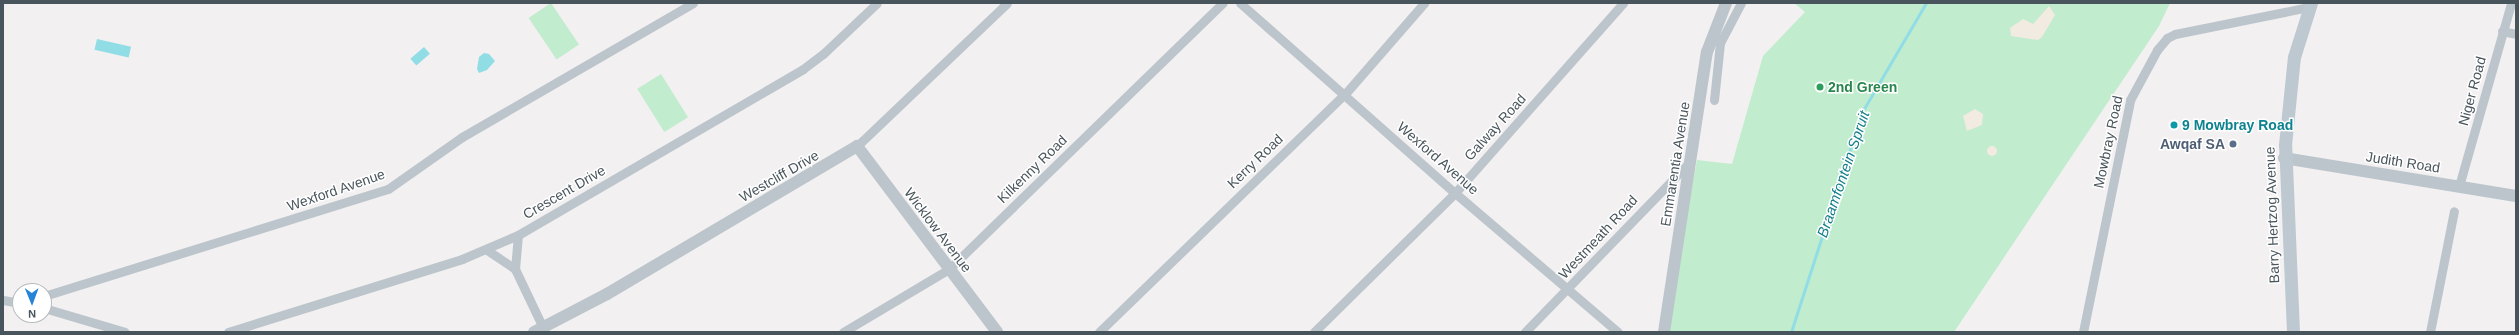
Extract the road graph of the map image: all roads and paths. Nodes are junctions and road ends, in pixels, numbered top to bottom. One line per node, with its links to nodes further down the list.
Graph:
1 (694, 3): 28 (street, Wexford Avenue)
2 (877, 3): 23 (street, Crescent Drive)
3 (1007, 3): 16 (street, Westcliff Drive)
4 (1223, 3): 25 (street, Kilkenny Road)
5 (1240, 3): 14 (street, Wexford Avenue)
6 (1424, 3): 14 (street, Kerry Road)
7 (1623, 3): 20 (street, Galway Road)
8 (1726, 3): 18 (street, Emmarentia Avenue)
9 (1741, 3): 15 (street)
10 (2511, 3): 12 (street, Niger Road)
11 (2310, 5): 17 (main road, Barry Hertzog Avenue); 40 (street, Mowbray Road)
12 (2502, 31): 13 (street); 19 (street, Niger Road)
13 (2516, 34)
14 (1345, 94): 20 (street, Wexford Avenue); 35 (street, Kerry Road)
15 (1714, 100)
16 (857, 146): 25 (street, Wicklow Avenue); 30 (street, Westcliff Drive)
17 (2284, 158): 19 (street, Judith Road); 41 (main road, Barry Hertzog Avenue)
18 (1691, 161): 27 (street, Westmeath Road); 39 (street, Emmarentia Avenue)
19 (2459, 186): 21 (street, Judith Road)
20 (1455, 193): 27 (street, Wexford Avenue); 36 (street, Galway Road)
21 (2516, 196)
22 (2454, 211): 42 (street)
23 (518, 235): 24 (street, Crescent Drive); 26 (street)
24 (487, 250): 26 (street); 32 (street, Crescent Drive)
25 (949, 269): 33 (street, Kilkenny Road); 34 (street, Wicklow Avenue)
26 (515, 270): 30 (street)
27 (1569, 290): 37 (street, Westmeath Road); 38 (street, Wexford Avenue)
28 (52, 294)
29 (52, 310): 31 (street)
30 (541, 331)
31 (125, 332)
32 (228, 332)
33 (843, 332)
34 (996, 332)
35 (1099, 332)
36 (1314, 332)
37 (1525, 332)
38 (1618, 332)
39 (1664, 332)
40 (2083, 332)
41 (2293, 332)
42 (2430, 332)

